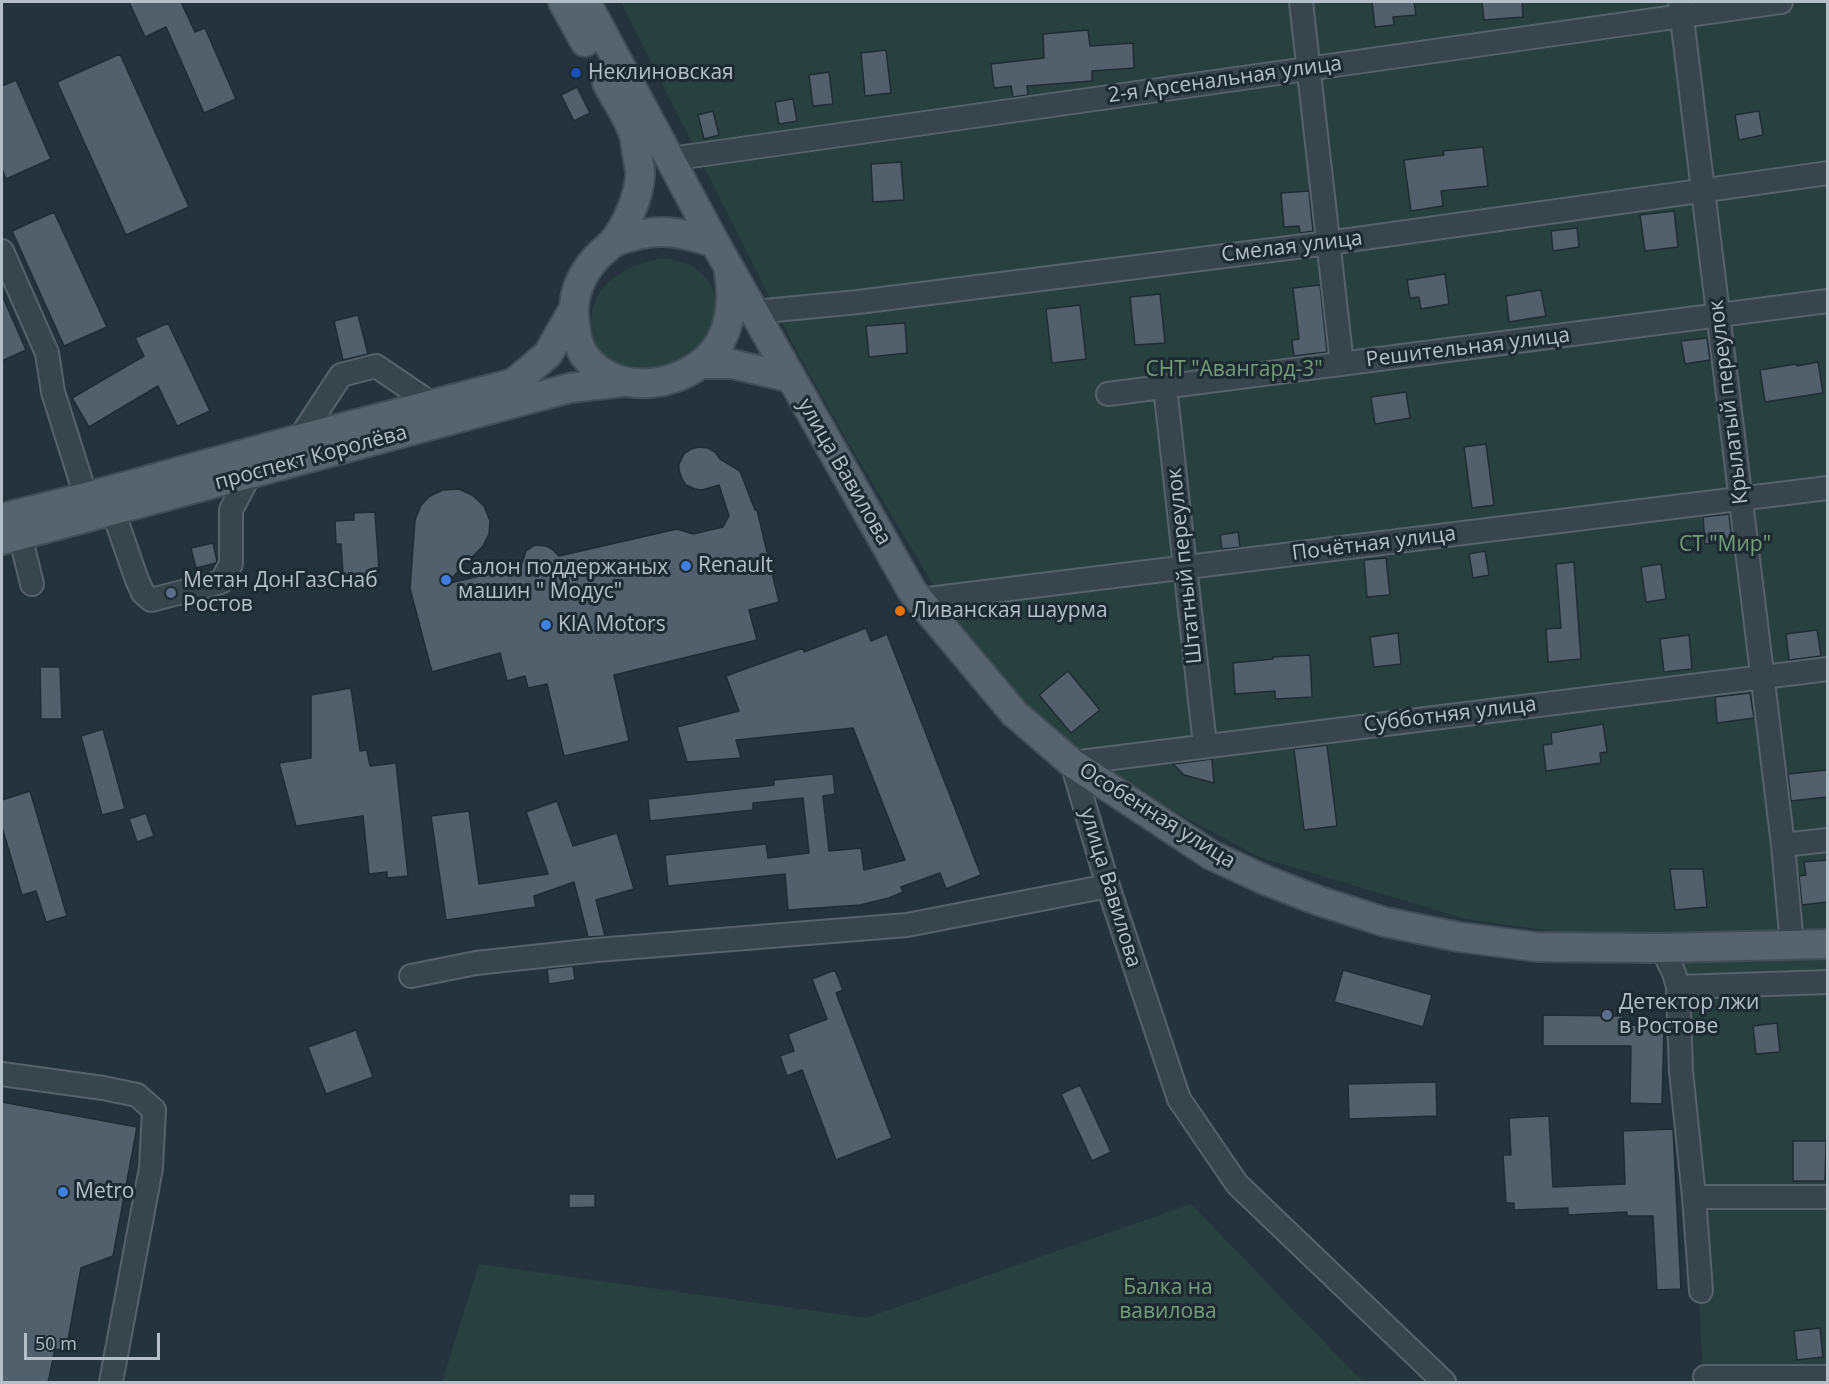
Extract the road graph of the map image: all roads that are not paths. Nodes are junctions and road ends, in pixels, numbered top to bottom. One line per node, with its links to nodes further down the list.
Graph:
1 (563, 2): 10 (main road, улица Вавилова)
2 (586, 2): 7 (main road, улица Вавилова)
3 (1301, 2): 6 (street)
4 (1781, 2): 5 (street, 2-я Арсенальная улица)
5 (1681, 9): 6 (street, 2-я Арсенальная улица); 9 (street, Крылатый переулок)
6 (1308, 68): 7 (street, 2-я Арсенальная улица); 11 (street)
7 (670, 159): 13 (main road, улица Вавилова)
8 (1827, 173): 9 (street, Смелая улица)
9 (1703, 190): 11 (street, Смелая улица); 17 (street, Крылатый переулок)
10 (614, 242): 13 (main road, улица Вавилова); 15 (main road, улица Вавилова)
11 (1328, 243): 16 (street, Смелая улица); 19 (street)
12 (2, 251): 28 (street)
13 (722, 254): 16 (main road, улица Вавилова); 18 (main road, улица Вавилова)
14 (1827, 301): 17 (street, Решительная улица)
15 (573, 310): 21 (main road, улица Вавилова); 24 (main road, проспект Королёва)
16 (754, 312): 20 (main road, улица Вавилова)
17 (1718, 316): 19 (street, Решительная улица); 29 (street, Крылатый переулок)
18 (700, 364): 20 (main road, улица Вавилова); 21 (main road, улица Вавилова)
19 (1342, 364): 22 (street, Решительная улица)
20 (791, 378): 34 (main road, улица Вавилова)
21 (622, 382): 26 (main road, проспект Королёва)
22 (1164, 387): 23 (street, Решительная улица); 32 (street, Штатный переулок)
23 (1108, 394)
24 (432, 404): 25 (main road, проспект Королёва); 25 (street)
25 (299, 439): 28 (main road, проспект Королёва)
26 (250, 474): 30 (main road, проспект Королёва); 30 (street)
27 (1827, 488): 29 (street, Почётная улица)
28 (86, 497): 31 (main road, проспект Королёва)
29 (1741, 499): 32 (street, Почётная улица); 36 (street, Крылатый переулок)
30 (113, 511): 31 (main road, проспект Королёва)
31 (8, 531): 33 (street)
32 (1185, 567): 34 (street, Почётная улица); 37 (street, Штатный переулок)
33 (32, 584)
34 (920, 600): 38 (main road, улица Вавилова)
35 (1827, 669): 36 (street, Субботняя улица)
36 (1762, 677): 37 (street, Субботняя улица); 40 (street, Крылатый переулок)
37 (1205, 745): 38 (street, Субботняя улица)
38 (1072, 763): 41 (street, улица Вавилова); 44 (main road, Особенная улица)
39 (1827, 840): 40 (street)
40 (1783, 845): 43 (street, Крылатый переулок)
41 (1108, 886): 45 (street); 55 (street, улица Вавилова)
42 (1827, 944): 43 (main road, Особенная улица)
43 (1792, 945): 44 (main road, Особенная улица)
44 (1662, 948): 47 (street)
45 (411, 976)
46 (1827, 982): 47 (street)
47 (1678, 987): 49 (street)
48 (2, 1074): 54 (street)
49 (1694, 1197): 50 (street); 51 (street)
50 (1827, 1197)
51 (1701, 1291)
52 (1705, 1377): 53 (street)
53 (1827, 1377)
54 (111, 1383)
55 (1444, 1383)

